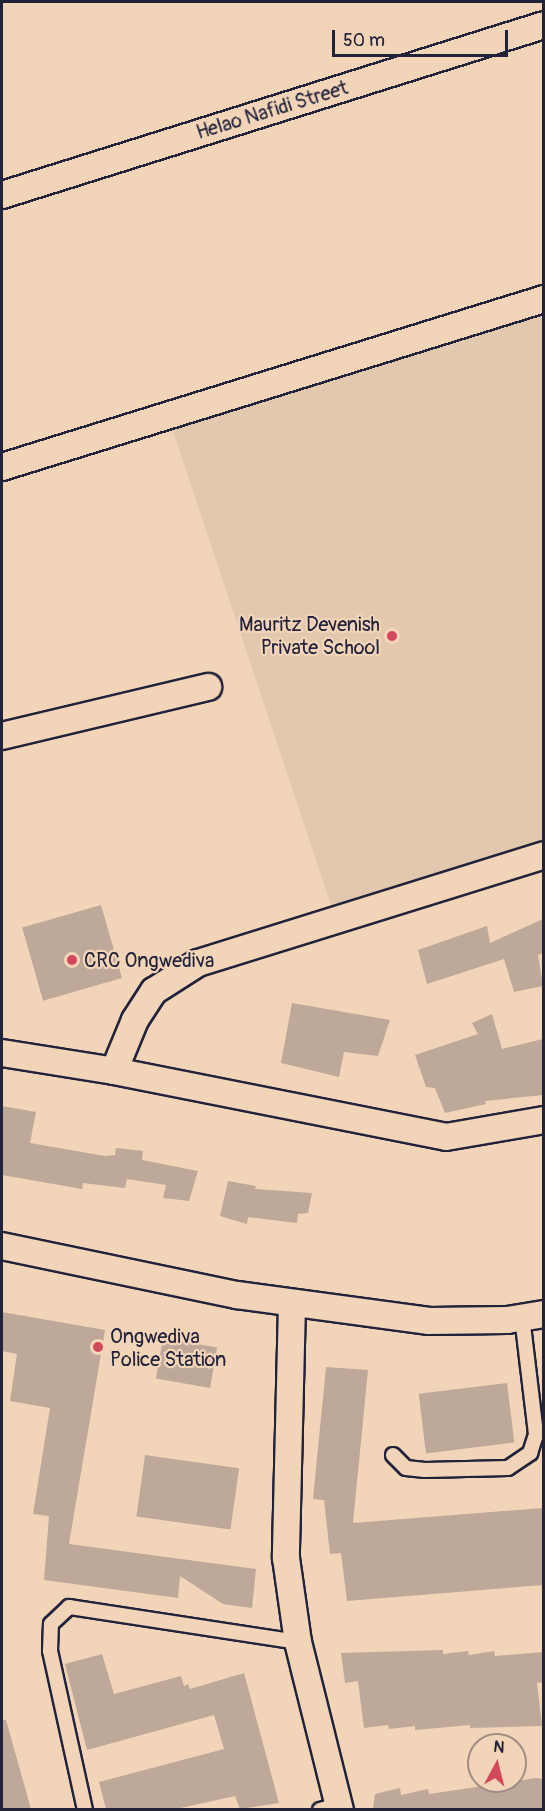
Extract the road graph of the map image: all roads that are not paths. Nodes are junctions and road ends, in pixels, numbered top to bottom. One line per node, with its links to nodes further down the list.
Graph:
1 (543, 25): 2 (street, Helao Nafidi Street)
2 (2, 195)
3 (543, 299): 4 (street)
4 (2, 467)
5 (208, 687): 6 (street)
6 (2, 736)
7 (543, 855): 9 (street)
8 (2, 1053): 9 (street)
9 (114, 1071): 10 (street)
10 (543, 1120)
11 (2, 1246): 12 (street)
12 (292, 1304): 13 (street); 15 (street)
13 (533, 1316): 14 (lane)
14 (393, 1455)
15 (298, 1642): 16 (street); 17 (lane)
16 (333, 1808)
17 (85, 1809)

